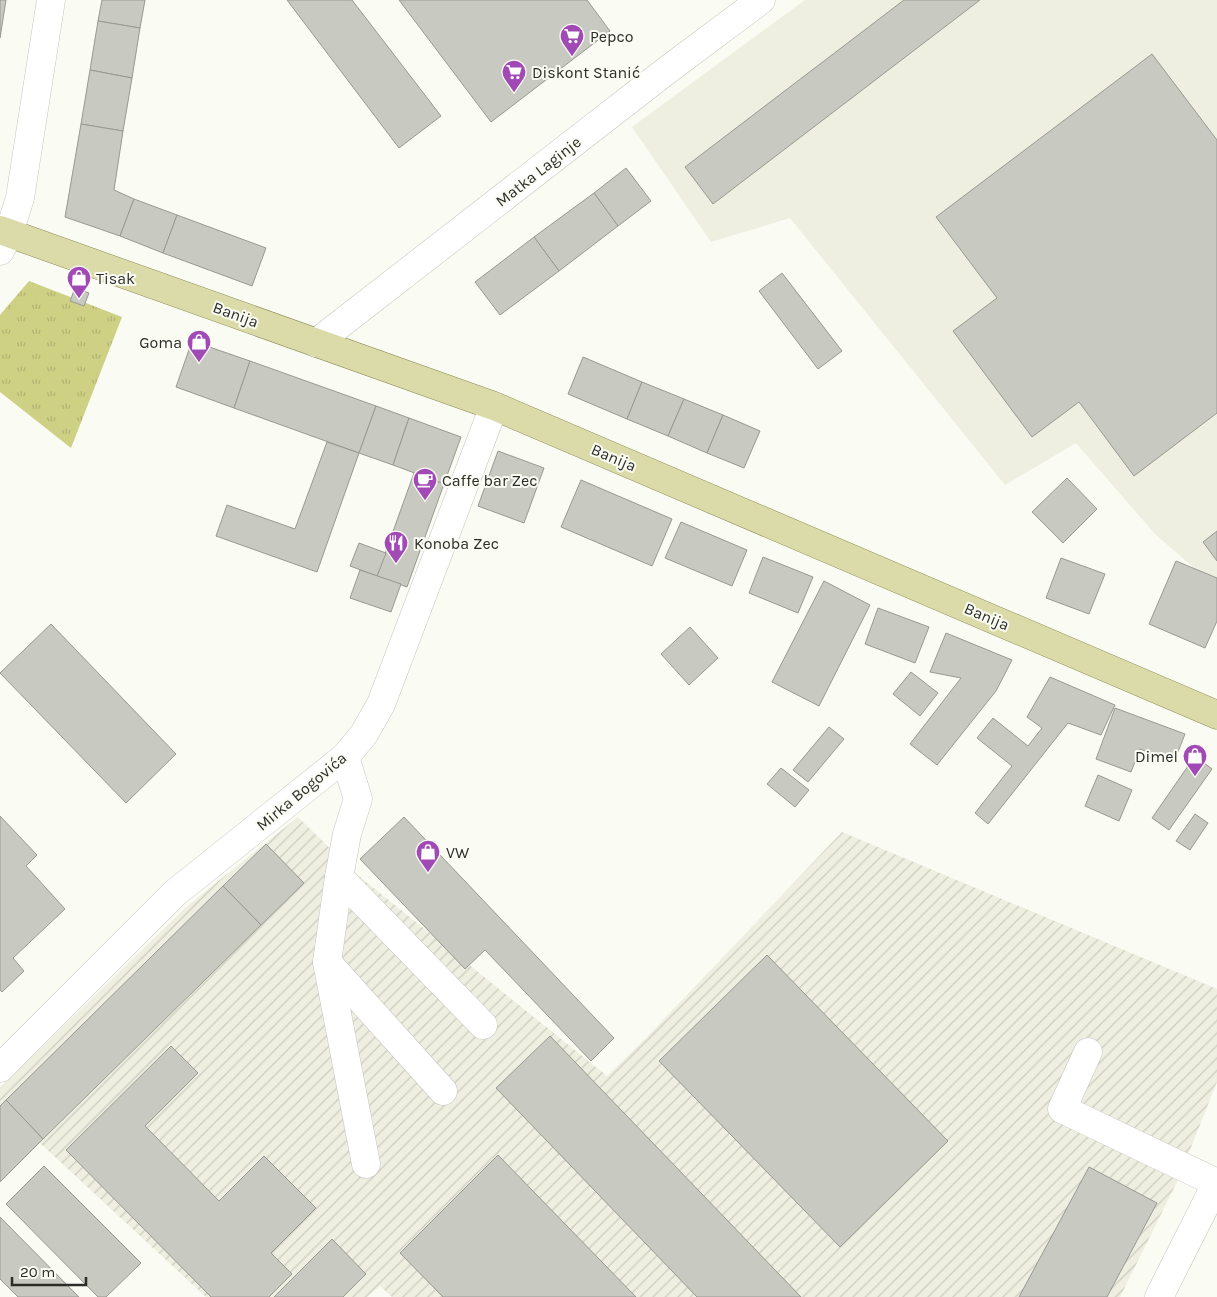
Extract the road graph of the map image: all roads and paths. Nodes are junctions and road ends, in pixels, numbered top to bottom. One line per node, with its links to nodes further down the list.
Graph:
1 (51, 0): 3 (street)
2 (761, 0): 4 (street, Matka Laginje)
3 (3, 238): 4 (main road, Banija)
4 (316, 344): 5 (main road, Banija)
5 (494, 406): 6 (main road, Banija); 7 (street, Mirka Bogovića)
6 (1217, 715)
7 (345, 757): 8 (street); 12 (street, Mirka Bogovića)
8 (339, 877): 9 (street); 10 (street)
9 (327, 962): 13 (street); 14 (street)
10 (483, 1025)
11 (1088, 1052): 15 (street)
12 (0, 1068)
13 (443, 1091)
14 (366, 1164)
15 (1217, 1183): 16 (street)
16 (1159, 1297)

